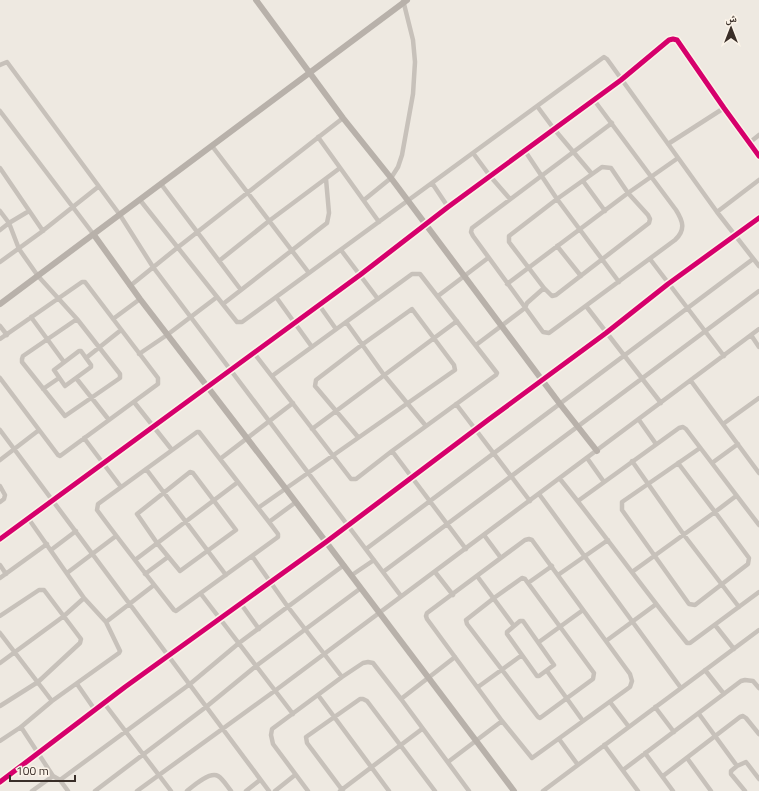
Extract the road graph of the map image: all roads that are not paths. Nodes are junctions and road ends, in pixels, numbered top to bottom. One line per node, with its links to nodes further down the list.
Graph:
1 (256, 0): 4 (street)
2 (404, 1): 4 (street); 29 (street)
3 (0, 65): 35 (street)
4 (310, 73): 10 (street); 17 (street)
5 (621, 80): 6 (street); 7 (street); 8 (street); 16 (street)
6 (594, 100): 11 (street); 12 (street)
7 (537, 106): 12 (street); 20 (street)
8 (724, 108): 15 (street); 16 (street)
9 (0, 111): 43 (street)
10 (342, 118): 14 (street); 29 (street)
11 (612, 123): 19 (street); 28 (street)
12 (554, 129): 18 (street); 19 (street)
13 (759, 136): 15 (street)
14 (318, 137): 24 (street); 36 (street)
15 (749, 143): 21 (street)
16 (668, 144): 22 (street)
17 (212, 146): 34 (street); 36 (street)
18 (525, 151): 26 (street); 27 (street)
19 (574, 152): 25 (street); 27 (street)
20 (473, 153): 26 (street); 33 (street)
21 (759, 156)
22 (678, 158): 28 (street); 48 (street)
23 (0, 168): 46 (street)
24 (340, 168): 30 (street); 41 (street)
25 (592, 174): 32 (street); 37 (street)
26 (490, 176): 38 (street); 44 (street)
27 (542, 176): 38 (street); 39 (street)
28 (652, 176): 37 (street); 67 (street)
29 (391, 178): 41 (street); 42 (street)
30 (326, 179): 51 (street); 65 (street)
31 (759, 180): 48 (street)
32 (583, 181): 39 (street); 47 (street)
33 (432, 183): 42 (street); 44 (street)
34 (161, 184): 40 (street); 58 (street)
35 (98, 187): 43 (street); 49 (street)
36 (248, 192): 51 (street); 58 (street)
37 (628, 193): 47 (street); 69 (street)
38 (510, 199): 66 (street)
39 (557, 199): 55 (street); 74 (street)
40 (140, 200): 49 (street); 62 (street)
41 (364, 200): 52 (street)
42 (408, 201): 52 (street); 54 (street)
43 (74, 206): 57 (street); 59 (street)
44 (448, 207): 54 (street)
45 (0, 211): 53 (street)
46 (29, 211): 53 (street); 57 (street)
47 (605, 211): 55 (street)
48 (717, 212): 60 (street)
49 (120, 215): 59 (street); 73 (street)
50 (759, 218): 60 (street)
51 (269, 221): 65 (street); 70 (street)
52 (379, 222): 64 (street)
53 (9, 223): 56 (street); 63 (street)
54 (425, 225): 76 (street); 78 (street)
55 (579, 229): 61 (street); 69 (street)
56 (0, 230)
57 (43, 231): 63 (street)
58 (197, 232): 62 (street); 70 (street)
59 (94, 235): 77 (street); 83 (street)
60 (735, 235): 68 (street); 82 (street)
61 (557, 246): 74 (street); 79 (street)
62 (177, 248): 73 (street); 88 (street)
63 (19, 249): 71 (street); 77 (street)
64 (341, 250): 75 (street); 76 (street)
65 (291, 251): 75 (street); 85 (street)
66 (488, 258): 78 (street); 81 (street)
67 (650, 259): 80 (street); 82 (street)
68 (753, 259): 72 (street); 98 (street)
69 (602, 260): 79 (street); 80 (street)
70 (219, 261): 85 (street)
71 (0, 262)
72 (759, 266)
73 (153, 267): 83 (street); 100 (street)
74 (528, 268): 81 (street); 84 (street)
75 (309, 273): 89 (street)
76 (360, 275): 92 (street); 95 (street)
77 (38, 276): 90 (street); 93 (street)
78 (464, 276): 87 (street); 107 (street)
79 (581, 276): 84 (street)
80 (619, 282): 96 (street)
81 (507, 284): 97 (street)
82 (668, 284): 98 (street); 112 (street)
83 (130, 286): 91 (street)
84 (544, 288): 97 (street)
85 (241, 290): 94 (street)
86 (759, 291): 111 (street)
87 (438, 296): 92 (street); 103 (street)
88 (217, 297): 94 (street); 100 (street)
89 (276, 297): 94 (street); 105 (street)
90 (59, 299): 99 (street); 101 (street); 102 (street)
91 (140, 299): 102 (street); 114 (street)
92 (378, 299): 104 (street)
93 (0, 304)
94 (223, 304)
95 (319, 305): 105 (street); 108 (street)
96 (586, 306): 97 (street); 112 (street)
97 (525, 308): 107 (street)
98 (687, 308): 111 (street); 126 (street)
99 (31, 317): 113 (street); 118 (street)
100 (191, 317): 114 (street); 130 (street)
101 (77, 319): 118 (street); 123 (street)
102 (113, 319): 109 (street)
103 (457, 321): 116 (street); 120 (street)
104 (346, 322): 108 (street); 119 (street)
105 (294, 323): 121 (street); 124 (street)
106 (0, 326): 113 (street)
107 (502, 326): 120 (street); 137 (street)
108 (336, 329): 121 (street)
109 (121, 330): 123 (street); 125 (street)
110 (759, 330): 115 (street)
111 (705, 331): 127 (street); 135 (street)
112 (606, 333): 126 (street); 137 (street)
113 (7, 334): 117 (street)
114 (167, 335): 125 (street); 139 (street)
115 (751, 335): 122 (street); 127 (street)
116 (434, 338): 119 (street); 131 (street); 146 (street)
117 (0, 339)
118 (47, 339): 129 (street); 140 (street)
119 (362, 344): 131 (street); 149 (street)
120 (476, 345): 147 (street)
121 (312, 347): 132 (street)
122 (759, 347)
123 (100, 348): 128 (street); 141 (street)
124 (254, 353): 130 (street); 132 (street)
125 (139, 354): 143 (street)
126 (624, 356): 135 (street); 148 (street)
127 (724, 356): 138 (street)
128 (86, 358): 129 (street); 134 (street)
129 (64, 362): 133 (street)
130 (231, 370): 139 (street); 152 (street)
131 (384, 375): 146 (street); 149 (street)
132 (272, 376): 144 (street)
133 (59, 378): 134 (street); 140 (street)
134 (76, 378): 141 (street)
135 (642, 378): 145 (street); 155 (street)
136 (0, 379): 160 (street)
137 (543, 380): 148 (street); 158 (street)
138 (691, 381): 145 (street); 153 (street)
139 (208, 387): 156 (street); 163 (street)
140 (43, 389): 141 (street)
141 (92, 398): 150 (street)
142 (759, 398): 153 (street)
143 (134, 402): 150 (street); 156 (street)
144 (293, 403): 152 (street); 157 (street)
145 (661, 403): 151 (street)
146 (407, 404): 154 (street); 161 (street)
147 (456, 404): 154 (street); 158 (street)
148 (560, 404): 155 (street); 171 (street)
149 (336, 411): 157 (street); 161 (street)
150 (109, 420): 162 (street)
151 (638, 420): 164 (street); 170 (street)
152 (270, 421): 163 (street); 181 (street)
153 (723, 424): 165 (street)
154 (426, 426): 169 (street)
155 (577, 426): 170 (street); 183 (street)
156 (153, 427): 168 (street); 177 (street)
157 (312, 429): 172 (street)
158 (475, 429): 171 (street); 184 (street)
159 (0, 430): 167 (street)
160 (39, 430): 162 (street); 167 (street)
161 (358, 437): 172 (street)
162 (84, 438): 177 (street)
163 (247, 439): 174 (street); 191 (street)
164 (656, 444): 166 (street); 176 (street)
165 (738, 444): 179 (street); 182 (street)
166 (700, 448): 178 (street); 179 (street)
167 (14, 449): 175 (street); 195 (street)
168 (172, 450): 174 (street); 180 (street)
169 (392, 451): 172 (street); 184 (street)
170 (597, 451): 173 (street)
171 (494, 454): 183 (street); 197 (street)
172 (333, 455): 181 (street)
173 (587, 458): 185 (street); 187 (street)
174 (220, 459): 186 (street)
175 (0, 460)
176 (632, 461): 187 (street); 188 (street)
177 (102, 463): 190 (street); 195 (street)
178 (678, 463): 188 (street); 203 (street)
179 (712, 463): 194 (street)
180 (146, 469): 190 (street); 192 (street)
181 (308, 473): 191 (street); 208 (street)
182 (759, 473)
183 (511, 476): 198 (street); 207 (street)
184 (411, 478): 197 (street); 208 (street)
185 (560, 479): 193 (street); 199 (street)
186 (238, 482): 196 (street); 202 (street)
187 (604, 482): 199 (street)
188 (648, 484): 211 (street); 225 (street)
189 (0, 486): 200 (street)
190 (121, 487): 213 (street)
191 (286, 489): 201 (street); 202 (street)
192 (163, 492): 196 (street); 205 (street); 217 (street)
193 (539, 494): 198 (street); 227 (street)
194 (736, 496): 203 (street); 209 (street)
195 (53, 500): 204 (street); 210 (street)
196 (214, 501): 205 (street); 222 (street)
197 (429, 501): 207 (street); 219 (street)
198 (530, 501): 212 (street)
199 (578, 501): 215 (street)
200 (0, 502)
201 (296, 502): 206 (street); 216 (street)
202 (258, 508): 206 (street)
203 (715, 512): 211 (street); 248 (street)
204 (28, 518): 214 (street); 218 (street)
205 (186, 522): 217 (street); 222 (street)
206 (269, 522): 224 (street)
207 (446, 524): 220 (street); 234 (street)
208 (348, 526): 216 (street); 219 (street)
209 (759, 526)
210 (76, 531): 221 (street); 223 (street)
211 (684, 534): 225 (street); 248 (street)
212 (484, 535): 220 (street); 228 (street)
213 (116, 536): 223 (street); 229 (street)
214 (0, 539)
215 (608, 540): 227 (street); 236 (street)
216 (326, 542): 231 (street); 245 (street)
217 (157, 543): 226 (street); 229 (street)
218 (47, 544): 221 (street); 238 (street)
219 (366, 549): 230 (street)
220 (466, 549): 235 (street)
221 (51, 550): 237 (street)
222 (208, 552): 226 (street); 240 (street)
223 (93, 554): 237 (street); 256 (street)
224 (252, 556): 240 (street); 245 (street)
225 (654, 556): 236 (street); 248 (street)
226 (168, 557): 239 (street)
227 (584, 557): 242 (street); 267 (street)
228 (501, 558): 233 (street); 243 (street)
229 (135, 560): 239 (street)
230 (374, 560): 234 (street); 241 (street)
231 (344, 565): 241 (street); 259 (street)
232 (0, 566): 238 (street)
233 (552, 566): 242 (street); 246 (street)
234 (383, 572): 253 (street)
235 (435, 572): 252 (street); 253 (street)
236 (632, 572): 258 (street)
237 (67, 573): 254 (street)
238 (6, 574): 244 (street)
239 (145, 574): 247 (street)
240 (226, 575): 251 (street)
241 (352, 575): 249 (street)
242 (558, 575): 261 (street)
243 (477, 576): 252 (street); 255 (street)
244 (0, 578)
245 (270, 582): 257 (street); 259 (street)
246 (528, 583): 255 (street); 270 (street)
247 (154, 585): 251 (street); 256 (street)
248 (722, 585): 260 (street)
249 (361, 588): 262 (street); 272 (street)
250 (759, 592): 260 (street)
251 (201, 594): 265 (street)
252 (453, 595): 283 (street)
253 (401, 596): 262 (street)
254 (84, 598): 264 (street); 266 (street)
255 (494, 598): 269 (street); 287 (street)
256 (130, 604): 266 (street); 282 (street)
257 (241, 604): 265 (street); 271 (street)
258 (655, 605): 267 (street); 268 (street)
259 (288, 607): 271 (street); 272 (street)
260 (739, 607): 268 (street)
261 (583, 610): 270 (street); 275 (street)
262 (379, 612): 280 (street); 290 (street)
263 (0, 616): 264 (street)
264 (64, 616): 279 (street); 291 (street)
265 (220, 619): 277 (street); 282 (street)
266 (106, 622): 292 (street)
267 (632, 623): 275 (street); 295 (street)
268 (716, 625): 278 (street)
269 (514, 626): 276 (street); 281 (street)
270 (560, 627): 276 (street); 301 (street)
271 (259, 628): 277 (street)
272 (306, 629): 280 (street); 285 (street)
273 (759, 631): 278 (street)
274 (0, 633): 279 (street)
275 (606, 641): 303 (street)
276 (539, 642): 288 (street)
277 (239, 643): 285 (street); 293 (street)
278 (734, 649): 286 (street)
279 (15, 653): 284 (street); 291 (street)
280 (325, 653): 289 (street); 297 (street)
281 (522, 655): 287 (street); 288 (street)
282 (169, 656): 293 (street); 304 (street)
283 (455, 657): 290 (street); 294 (street)
284 (0, 663)
285 (256, 666): 297 (street); 306 (street)
286 (705, 670): 295 (street); 298 (street)
287 (501, 671): 294 (street); 301 (street)
288 (547, 671): 301 (street)
289 (342, 677): 299 (street); 300 (street)
290 (429, 677): 300 (street); 324 (street)
291 (38, 682): 302 (street); 305 (street)
292 (76, 684): 302 (street); 308 (street)
293 (190, 684): 306 (street); 318 (street)
294 (478, 687): 312 (street)
295 (681, 688): 307 (street)
296 (759, 688): 298 (street)
297 (276, 690): 309 (street); 316 (street)
298 (724, 694): 310 (street)
299 (318, 695): 309 (street); 311 (street)
300 (401, 699): 317 (street)
301 (567, 699): 313 (street)
302 (52, 701): 314 (street)
303 (610, 702): 313 (street); 315 (street)
304 (104, 703): 308 (street); 318 (street)
305 (0, 706)
306 (206, 707): 316 (street); 329 (street)
307 (655, 707): 315 (street); 319 (street)
308 (95, 710): 327 (street)
309 (293, 714): 337 (street)
310 (699, 714): 319 (street); 321 (street)
311 (334, 718): 325 (street); 334 (street); 345 (street)
312 (502, 721): 322 (street); 324 (street)
313 (583, 721): 322 (street)
314 (21, 727): 323 (street); 327 (street)
315 (629, 727): 326 (street)
316 (222, 729): 336 (street); 342 (street)
317 (422, 729): 325 (street); 331 (street)
318 (126, 732): 329 (street); 341 (street)
319 (674, 732): 328 (street)
320 (759, 734): 321 (street)
321 (715, 736): 330 (street); 333 (street)
322 (559, 739): 332 (street)
323 (0, 741)
324 (476, 741): 331 (street); 359 (street)
325 (401, 745): 334 (street); 357 (street)
326 (604, 745): 332 (street); 335 (street)
327 (38, 753): 338 (street); 343 (street)
328 (645, 753): 335 (street); 339 (street)
329 (143, 755): 336 (street); 347 (street)
330 (687, 758): 339 (street); 363 (street)
331 (448, 762): 358 (street)
332 (578, 765): 360 (street)
333 (737, 766): 340 (street); 364 (street)
334 (371, 767): 345 (street); 356 (street)
335 (622, 770): 361 (street)
336 (158, 775): 348 (street); 349 (street)
337 (295, 775): 354 (street); 355 (street)
338 (53, 776): 341 (street); 344 (street)
339 (663, 776): 362 (street)
340 (759, 779)
341 (60, 780): 346 (street)
342 (260, 780): 352 (street); 353 (street)
343 (0, 782)
344 (33, 790)
345 (341, 790)
346 (68, 791)
347 (95, 791)
348 (137, 791)
349 (171, 791)
350 (187, 791): 351 (street)
351 (231, 791)
352 (246, 791)
353 (269, 791)
354 (275, 791)
355 (308, 791)
356 (389, 791)
357 (435, 791)
358 (469, 791)
359 (514, 791)
360 (543, 791)
361 (638, 791)
362 (673, 791)
363 (711, 791)
364 (745, 791)

